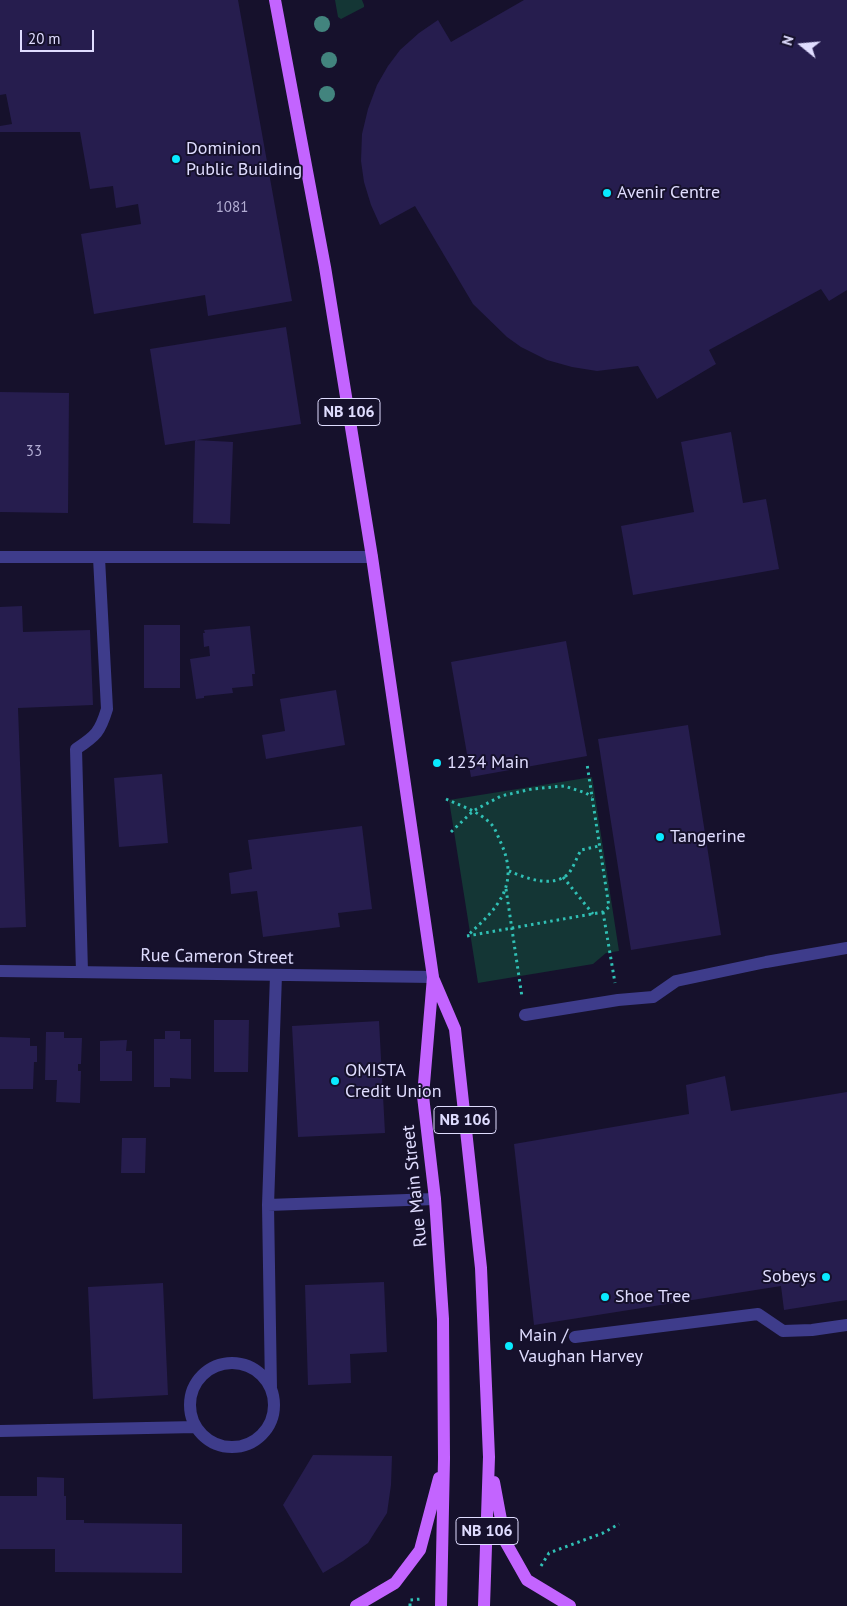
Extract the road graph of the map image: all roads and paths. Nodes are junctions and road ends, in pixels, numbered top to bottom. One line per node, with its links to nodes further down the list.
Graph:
1 (275, 0): 4 (main road, NB 106)
2 (0, 557): 3 (street)
3 (99, 558): 4 (street); 19 (street)
4 (372, 558): 21 (main road, NB 106)
5 (587, 764): 6 (path)
6 (592, 797): 8 (path); 10 (path)
7 (446, 799): 8 (path)
8 (473, 811): 9 (path); 11 (path)
9 (451, 832)
10 (599, 846): 12 (path); 14 (path)
11 (509, 870): 12 (path); 13 (path)
12 (563, 877): 15 (path)
13 (506, 889): 16 (path); 16 (path)
14 (603, 912): 15 (path); 22 (path)
15 (593, 914): 16 (path)
16 (512, 928): 23 (path)
17 (847, 948): 22 (street)
18 (0, 971): 19 (street, Rue Cameron Street)
19 (82, 972): 20 (street, Rue Cameron Street)
20 (276, 975): 21 (street, Rue Cameron Street); 25 (street)
21 (433, 978): 24 (main road, Rue Main Street / NB 106); 31 (main road, NB 106)
22 (618, 1000): 23 (street)
23 (525, 1015)
24 (435, 1200): 25 (street); 32 (main road, Rue Main Street / NB 106)
25 (268, 1206): 28 (street)
26 (847, 1324): 27 (street)
27 (575, 1337)
28 (271, 1389): 29 (street); 29 (street)
29 (196, 1427): 30 (street)
30 (0, 1431)
31 (489, 1457): 39 (main road, NB 106); 40 (main road)
32 (444, 1458): 36 (main road); 38 (main road, Rue Main Street / NB 106)
33 (620, 1524): 34 (path)
34 (538, 1568)
35 (421, 1599): 37 (path)
36 (356, 1606)
37 (410, 1606)
38 (441, 1606)
39 (484, 1606)
40 (570, 1606)

